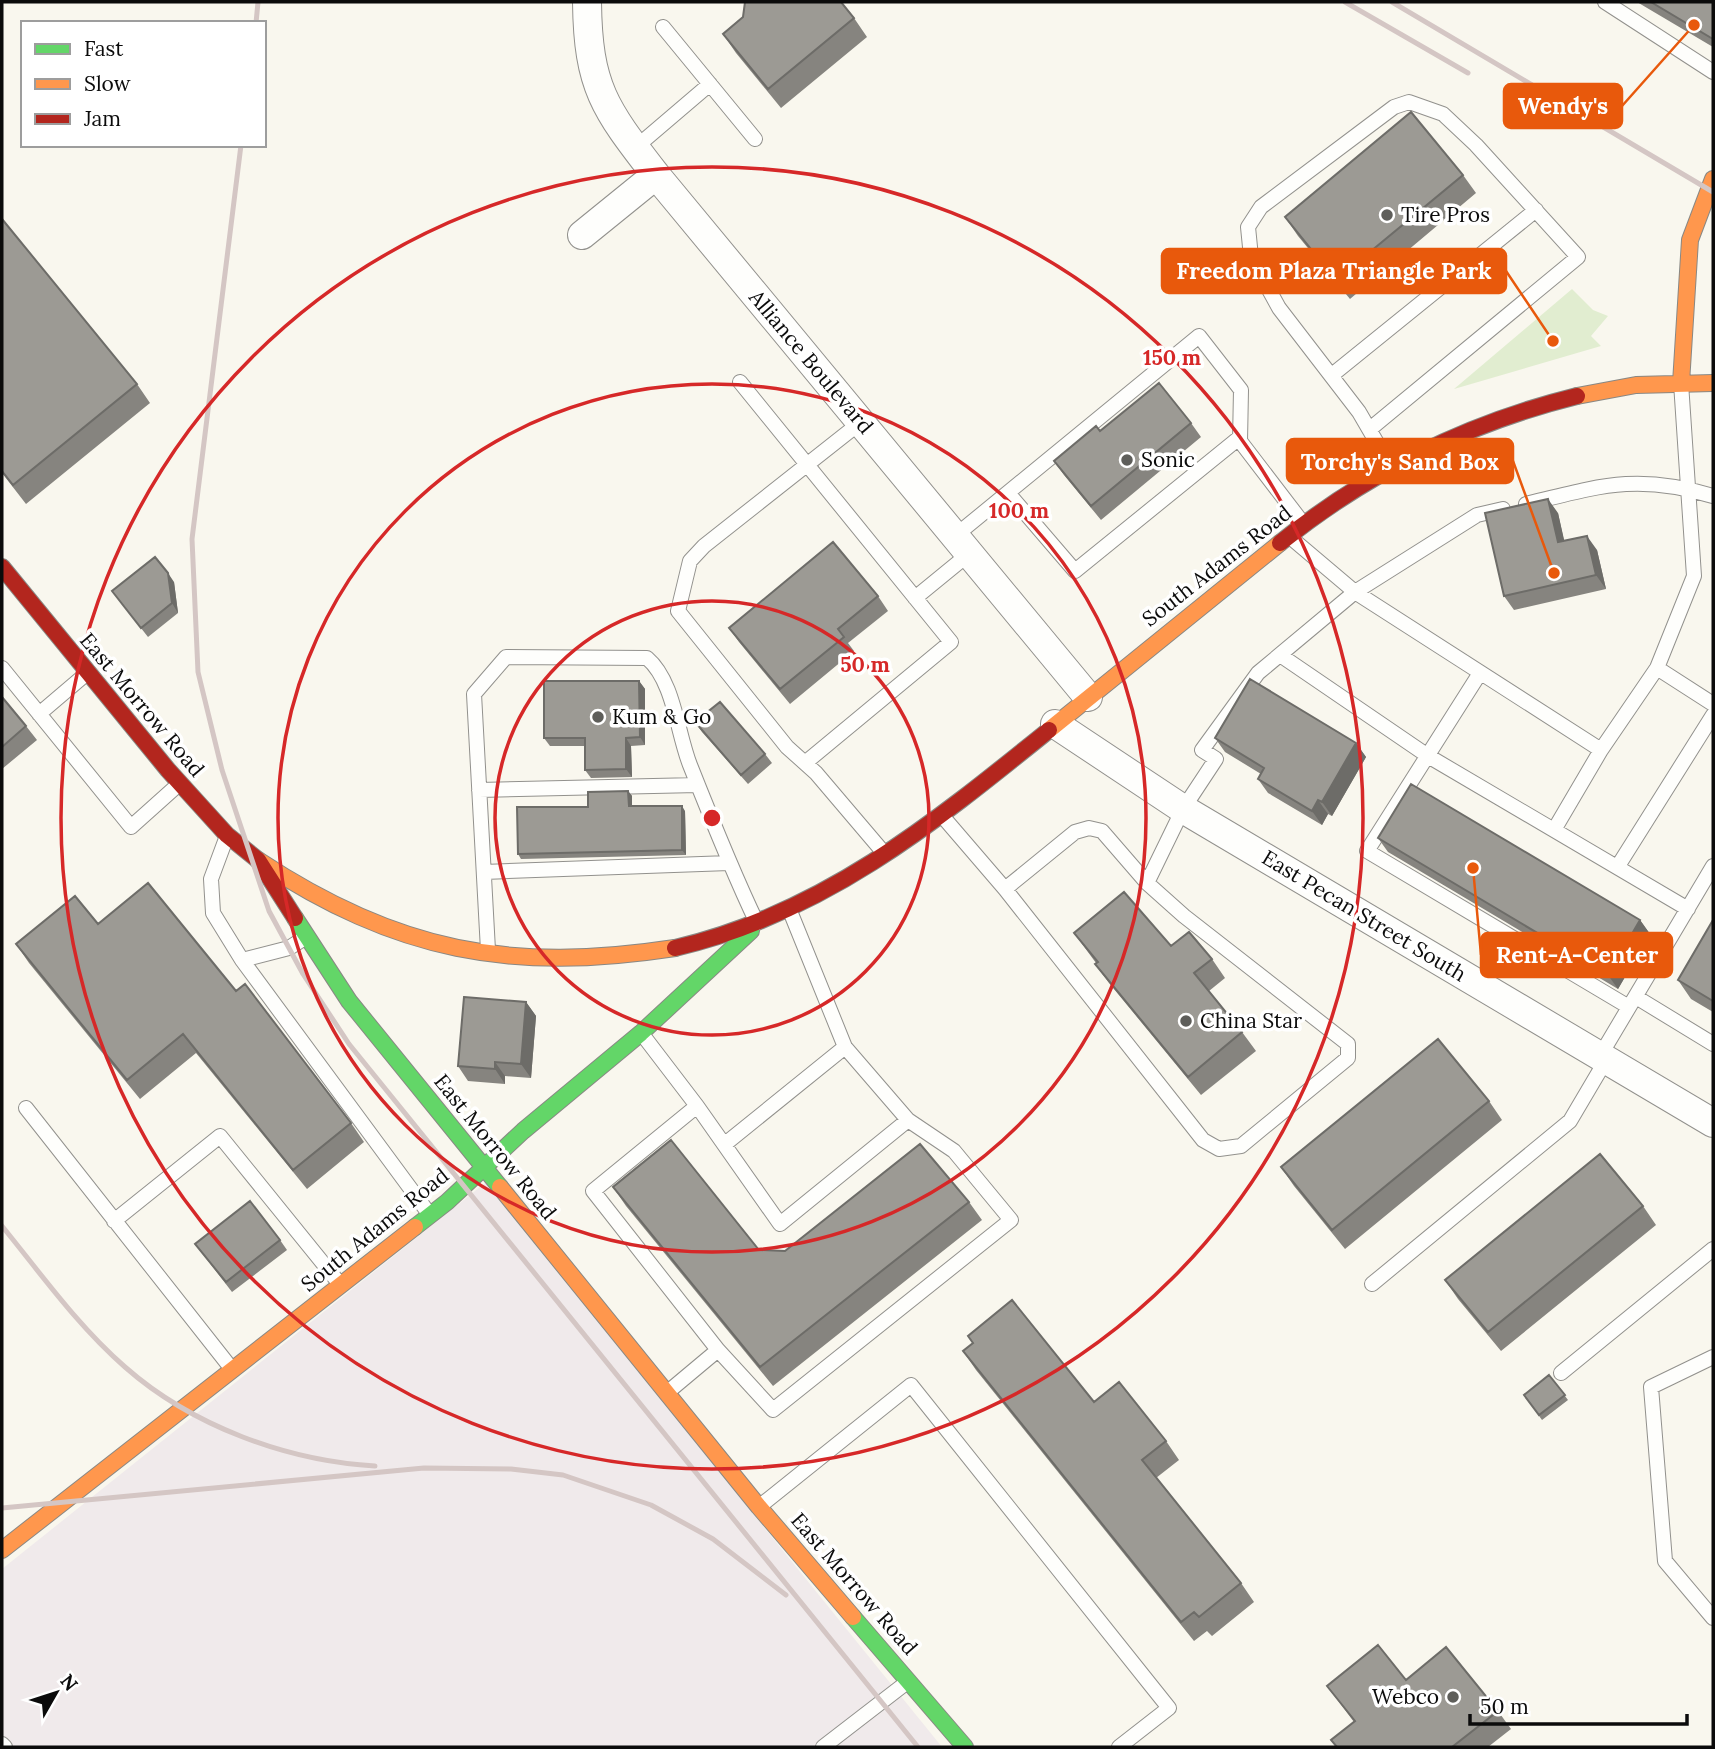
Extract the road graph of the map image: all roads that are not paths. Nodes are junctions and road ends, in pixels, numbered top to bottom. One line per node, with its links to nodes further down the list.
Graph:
1 (587, 2): 7 (street, Alliance Boulevard)
2 (1605, 2): 4 (lane)
3 (663, 27): 5 (lane)
4 (1713, 72)
5 (710, 84): 6 (lane); 7 (lane)
6 (755, 139)
7 (635, 148): 8 (street, Alliance Boulevard)
8 (656, 175): 11 (street); 16 (street, Alliance Boulevard)
9 (1713, 179): 14 (main road)
10 (1536, 210): 12 (lane); 12 (lane); 17 (lane)
11 (582, 235)
12 (1332, 375): 17 (lane)
13 (740, 382): 19 (lane)
14 (1681, 383): 15 (main road, South Adams Road); 20 (main road, South Adams Road); 21 (lane)
15 (1713, 383)
16 (861, 422): 19 (lane); 26 (street, Alliance Boulevard)
17 (1370, 429): 20 (lane)
18 (1240, 438): 22 (lane); 22 (lane); 24 (lane)
19 (807, 465): 29 (lane); 43 (lane)
20 (1391, 468): 24 (main road, South Adams Road)
21 (1688, 488): 23 (lane); 28 (lane); 32 (lane)
22 (1008, 493): 26 (lane)
23 (1713, 496)
24 (1304, 524): 25 (main road, South Adams Road)
25 (1289, 536): 28 (lane); 36 (main road, South Adams Road)
26 (963, 544): 29 (lane); 36 (street, Alliance Boulevard)
27 (2, 567): 33 (main road, East Morrow Road)
28 (1355, 593): 30 (lane); 34 (lane)
29 (915, 598): 43 (lane)
30 (1280, 655): 42 (lane); 47 (lane)
31 (2, 668): 35 (lane)
32 (1657, 668): 37 (lane); 41 (lane)
33 (88, 673): 38 (lane); 44 (main road, East Morrow Road)
34 (1480, 673): 41 (lane); 42 (lane)
35 (7, 685): 38 (lane)
36 (1088, 697): 40 (main road, South Adams Road)
37 (1713, 704)
38 (39, 714): 44 (lane)
39 (1713, 715): 54 (lane)
40 (1055, 724): 47 (street, East Pecan Street South); 48 (main road, South Adams Road)
41 (1601, 750): 49 (lane)
42 (1428, 756): 49 (lane); 65 (lane)
43 (805, 762): 51 (lane)
44 (180, 783): 50 (main road, East Morrow Road)
45 (698, 786): 46 (lane); 46 (lane); 53 (lane)
46 (480, 790): 56 (lane)
47 (1183, 809): 57 (lane); 69 (street, East Pecan Street South)
48 (942, 816): 51 (main road, South Adams Road); 58 (lane)
49 (1554, 830): 54 (lane)
50 (227, 835): 52 (main road, East Morrow Road); 64 (lane)
51 (887, 857): 59 (main road, South Adams Road)
52 (258, 860): 62 (main road, East Morrow Road); 63 (main road, South Adams Road)
53 (729, 863): 56 (lane); 61 (lane)
54 (1618, 866): 60 (lane)
55 (1713, 866): 60 (lane)
56 (484, 872): 63 (lane)
57 (1147, 883): 58 (lane); 58 (lane)
58 (1005, 889)
59 (790, 909): 61 (main road, South Adams Road); 68 (lane)
60 (1688, 909): 65 (lane)
61 (758, 925): 63 (main road, South Adams Road); 66 (main road, South Adams Road)
62 (307, 936): 64 (lane); 75 (main road, East Morrow Road)
63 (489, 952)
64 (242, 960): 76 (lane)
65 (1633, 1002): 67 (lane); 69 (lane)
66 (641, 1033): 70 (lane); 75 (main road, South Adams Road)
67 (1713, 1044)
68 (845, 1047): 72 (lane); 74 (lane)
69 (1603, 1058): 73 (street, East Pecan Street South); 79 (lane)
70 (696, 1106): 74 (lane); 81 (lane)
71 (26, 1108): 77 (lane)
72 (908, 1120): 74 (lane); 81 (lane)
73 (1713, 1123)
74 (725, 1144)
75 (485, 1166): 76 (main road, South Adams Road); 85 (main road, East Morrow Road)
76 (430, 1215): 80 (main road, South Adams Road)
77 (114, 1221): 80 (lane); 83 (lane)
78 (1713, 1249): 84 (lane)
79 (1372, 1284)
80 (341, 1285): 83 (main road, South Adams Road)
81 (718, 1350): 85 (lane)
82 (1713, 1357): 88 (lane)
83 (232, 1370): 87 (main road, South Adams Road)
84 (1561, 1373)
85 (666, 1394): 86 (main road, East Morrow Road)
86 (759, 1507): 89 (main road, East Morrow Road); 92 (lane)
87 (2, 1550)
88 (1713, 1618)
89 (910, 1680): 90 (lane); 91 (main road, East Morrow Road)
90 (823, 1747)
91 (965, 1747)
92 (1119, 1747)

